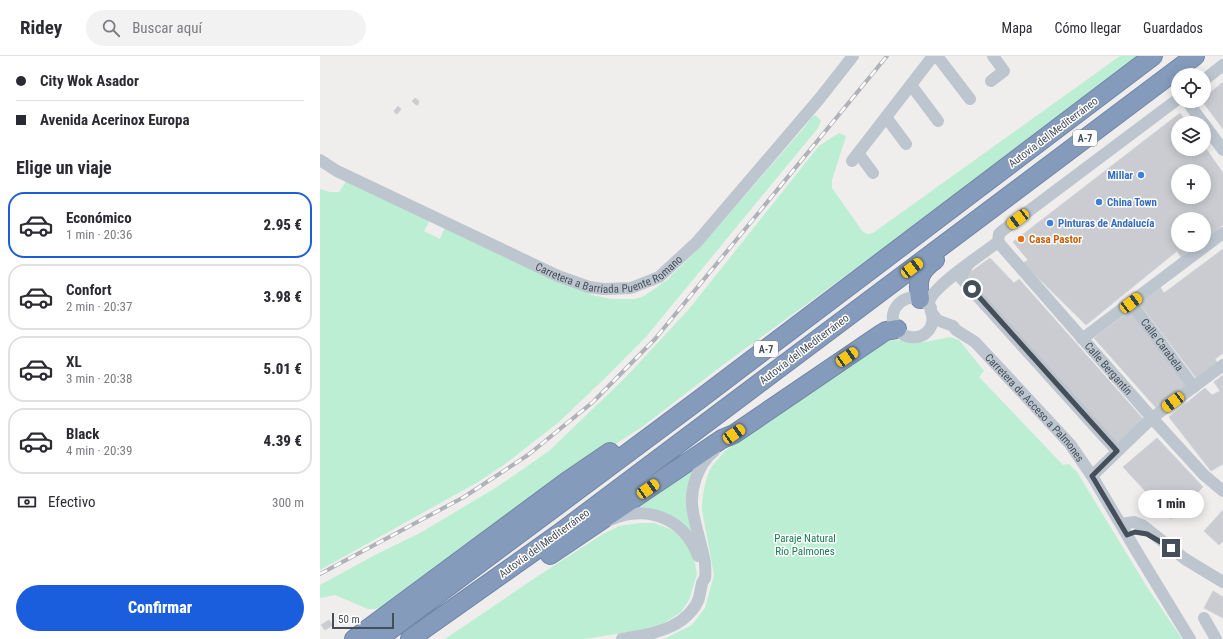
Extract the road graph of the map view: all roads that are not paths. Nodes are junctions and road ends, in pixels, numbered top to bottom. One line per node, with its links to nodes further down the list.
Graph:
1 (853, 56): 18 (street, Carretera a Barriada Puente Romano)
2 (933, 56): 10 (street)
3 (937, 56): 11 (street)
4 (993, 56): 9 (street)
5 (1153, 56): 32 (highway, Autovía del Mediterráneo / A-7)
6 (1195, 56): 20 (highway, Autovía del Mediterráneo / A-7)
7 (1223, 65): 8 (street)
8 (1211, 74)
9 (991, 81)
10 (911, 85): 13 (street); 14 (street)
11 (970, 98)
12 (1171, 104): 22 (street)
13 (886, 116): 16 (street); 19 (street)
14 (938, 121)
15 (1211, 134): 17 (street)
16 (906, 143)
17 (1223, 150)
18 (320, 160)
19 (873, 172)
20 (975, 221): 25 (highway); 45 (highway, Autovía del Mediterráneo / A-7)
21 (1223, 233): 24 (street)
22 (998, 242): 23 (street); 29 (street, Calle Bergantín)
23 (968, 264): 25 (street); 35 (street)
24 (1131, 303): 29 (street); 31 (street, Calle Carabela)
25 (928, 307): 26 (street); 27 (street, Carretera de Acceso a Palmones); 28 (street)
26 (896, 329): 28 (street); 34 (highway)
27 (956, 330): 28 (street); 36 (street, Carretera de Acceso a Palmones)
28 (920, 336)
29 (1082, 339): 33 (street, Calle Bergantín)
30 (1223, 365): 31 (street)
31 (1194, 387): 33 (street)
32 (700, 399): 43 (highway); 44 (highway, Autovía del Mediterráneo / A-7)
33 (1152, 418): 35 (street); 37 (street, Calle Bergantín)
34 (734, 434): 39 (highway); 40 (street)
35 (1117, 451): 36 (street)
36 (1092, 476): 38 (street, Carretera de Acceso a Palmones)
37 (1223, 491)
38 (1124, 529): 41 (street); 48 (street, Carretera de Acceso a Palmones)
39 (562, 547): 40 (street); 46 (highway)
40 (703, 581): 47 (street)
41 (1223, 582)
42 (1204, 618): 49 (street)
43 (354, 639)
44 (378, 639)
45 (410, 639)
46 (424, 639)
47 (622, 639)
48 (1190, 639)
49 (1216, 639)

